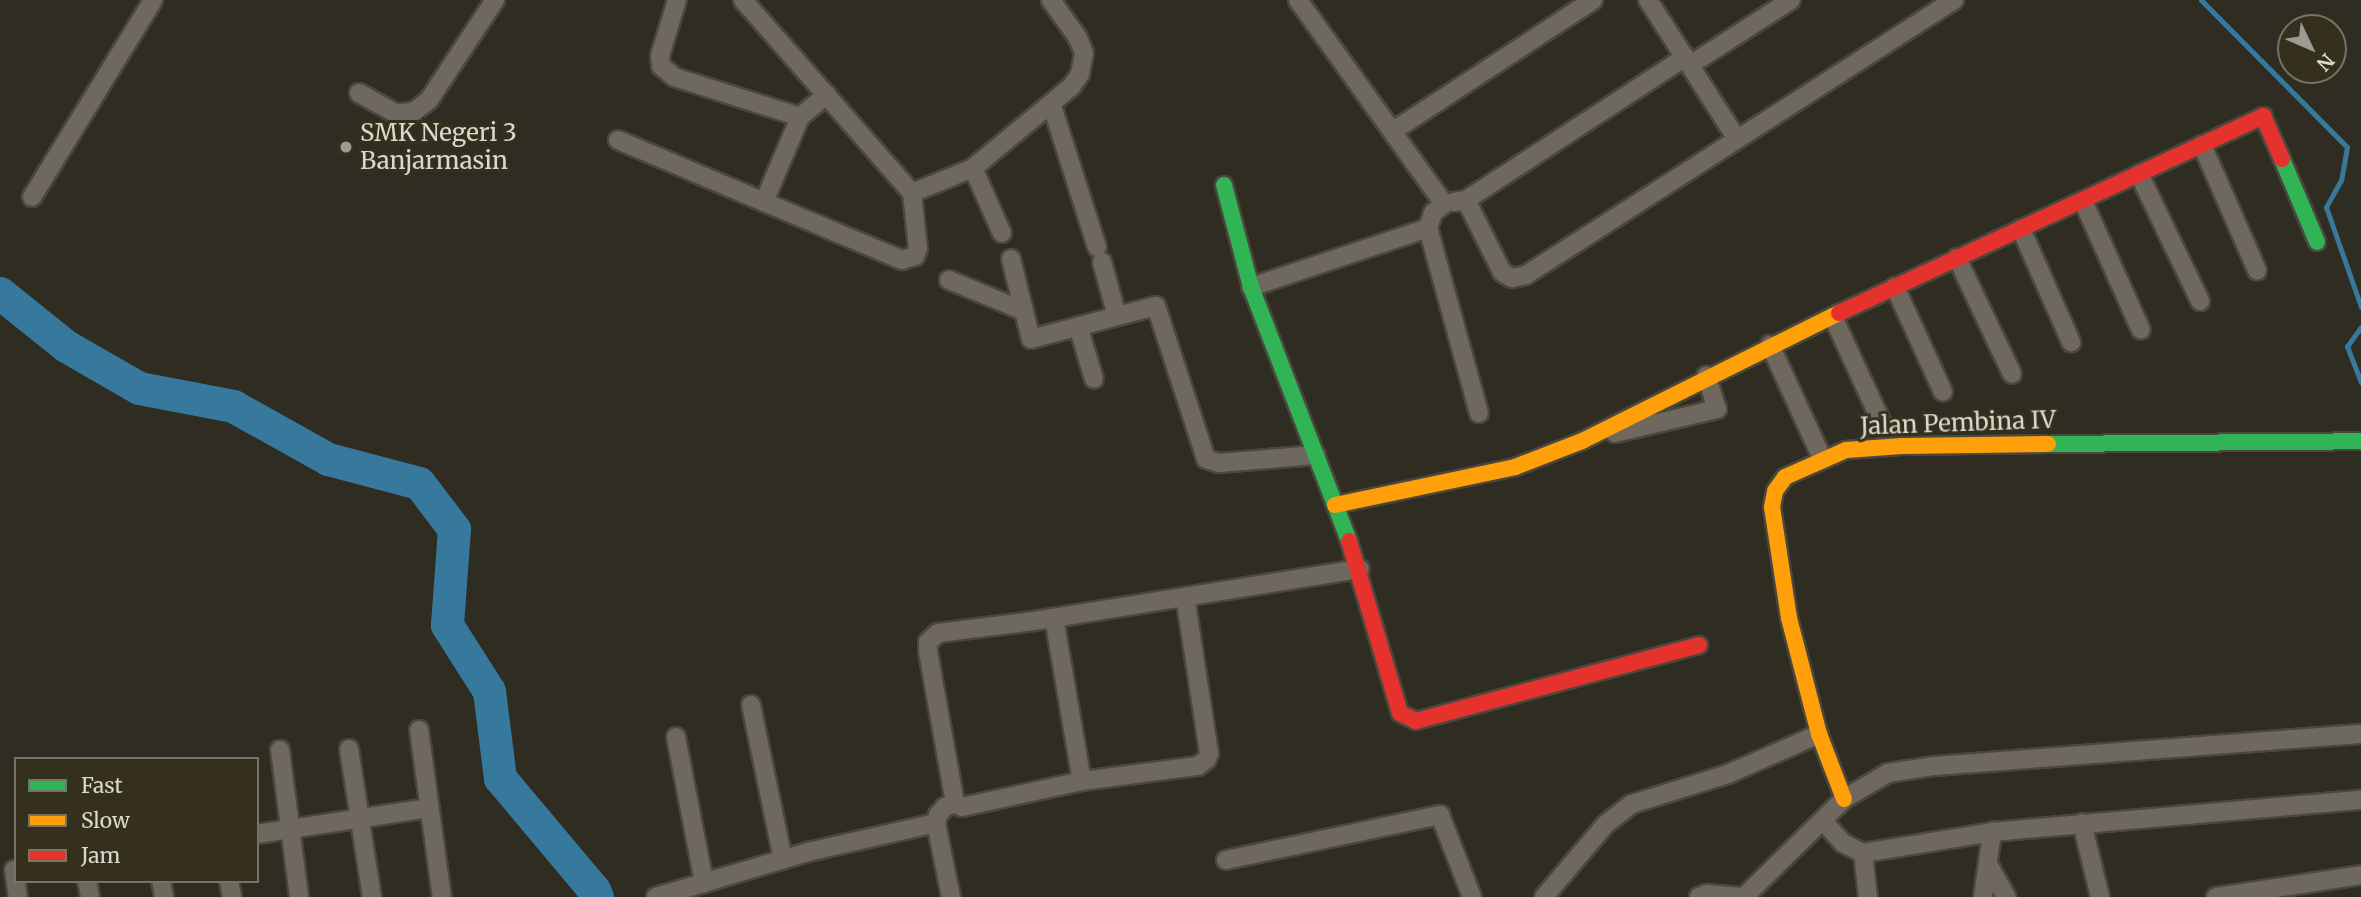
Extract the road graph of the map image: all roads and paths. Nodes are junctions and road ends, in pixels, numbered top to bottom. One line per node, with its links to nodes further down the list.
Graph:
1 (153, 0): 24 (street)
2 (495, 0): 12 (street)
3 (677, 0): 15 (street)
4 (743, 0): 13 (street)
5 (1051, 0): 14 (street)
6 (1298, 0): 16 (street)
7 (1593, 0): 16 (street)
8 (1791, 0): 11 (street)
9 (1954, 0): 17 (street)
10 (1652, 2): 11 (street)
11 (1688, 61): 17 (street); 25 (street)
12 (359, 93)
13 (827, 94): 15 (street); 23 (street)
14 (1052, 106): 20 (street); 41 (street)
15 (800, 117): 27 (street)
16 (1393, 131): 28 (street)
17 (1737, 139): 25 (street)
18 (618, 140): 27 (street)
19 (2203, 145): 21 (street); 32 (street); 35 (street)
20 (973, 168): 23 (street); 31 (street)
21 (2139, 174): 26 (street); 39 (street)
22 (1224, 185): 37 (street)
23 (912, 193): 27 (street)
24 (32, 197)
25 (1466, 200): 28 (street)
26 (2083, 201): 30 (street); 44 (street)
27 (764, 202)
28 (1444, 204): 29 (street)
29 (1428, 228): 37 (street); 51 (street)
30 (2021, 229): 33 (street); 45 (street)
31 (1002, 233)
32 (2317, 242)
33 (1957, 258): 38 (street); 47 (street)
34 (1011, 259): 40 (street)
35 (2258, 270)
36 (949, 280): 40 (street)
37 (1251, 287): 55 (street)
38 (1895, 287): 42 (street); 50 (street)
39 (2200, 301)
40 (1024, 312): 43 (street)
41 (1116, 316): 43 (street); 55 (street)
42 (1833, 317): 46 (street); 52 (street)
43 (1078, 326): 49 (street)
44 (2141, 330)
45 (2071, 342)
46 (1770, 345): 48 (street); 56 (street)
47 (2012, 374)
48 (1706, 376): 53 (street); 53 (street)
49 (1094, 379)
50 (1942, 392)
51 (1479, 412)
52 (1881, 421)
53 (1582, 441): 57 (street)
54 (2361, 441): 56 (street, Jalan Pembina IV)
55 (1316, 455): 57 (street)
56 (1822, 458): 64 (street, Jalan Pembina IV)
57 (1335, 505): 58 (street)
58 (1360, 569): 59 (street); 61 (street)
59 (1185, 597): 60 (street); 69 (street)
60 (1054, 618): 69 (street); 72 (street)
61 (1699, 645)
62 (751, 705): 82 (street)
63 (419, 730): 73 (street)
64 (1819, 734): 70 (street, Jalan Pembina IV); 95 (street)
65 (2361, 734): 70 (street)
66 (676, 737): 87 (street)
67 (349, 749): 74 (street)
68 (280, 750): 78 (street)
69 (1082, 781): 72 (street)
70 (1844, 799): 75 (street)
71 (2361, 800): 77 (street)
72 (955, 803): 76 (street)
73 (429, 808): 74 (street); 91 (street)
74 (360, 819): 78 (street); 90 (street)
75 (1824, 822): 81 (street); 97 (street)
76 (936, 823): 82 (street); 93 (street)
77 (2082, 823): 79 (street); 101 (street)
78 (290, 829): 80 (street); 89 (street)
79 (1992, 832): 81 (street); 84 (street)
80 (259, 834)
81 (1863, 853): 98 (street)
82 (783, 860): 87 (street)
83 (1226, 860): 94 (street)
84 (1988, 864): 99 (street); 100 (street)
85 (10, 871): 88 (street)
86 (2361, 875): 102 (street)
87 (704, 883): 92 (street)
88 (18, 897)
89 (299, 897)
90 (372, 897)
91 (442, 897)
92 (656, 897)
93 (951, 897)
94 (1472, 897)
95 (1544, 897)
96 (1699, 897): 97 (street)
97 (1744, 897)
98 (1868, 897)
99 (1983, 897)
100 (2006, 897)
101 (2100, 897)
102 (2216, 897)

